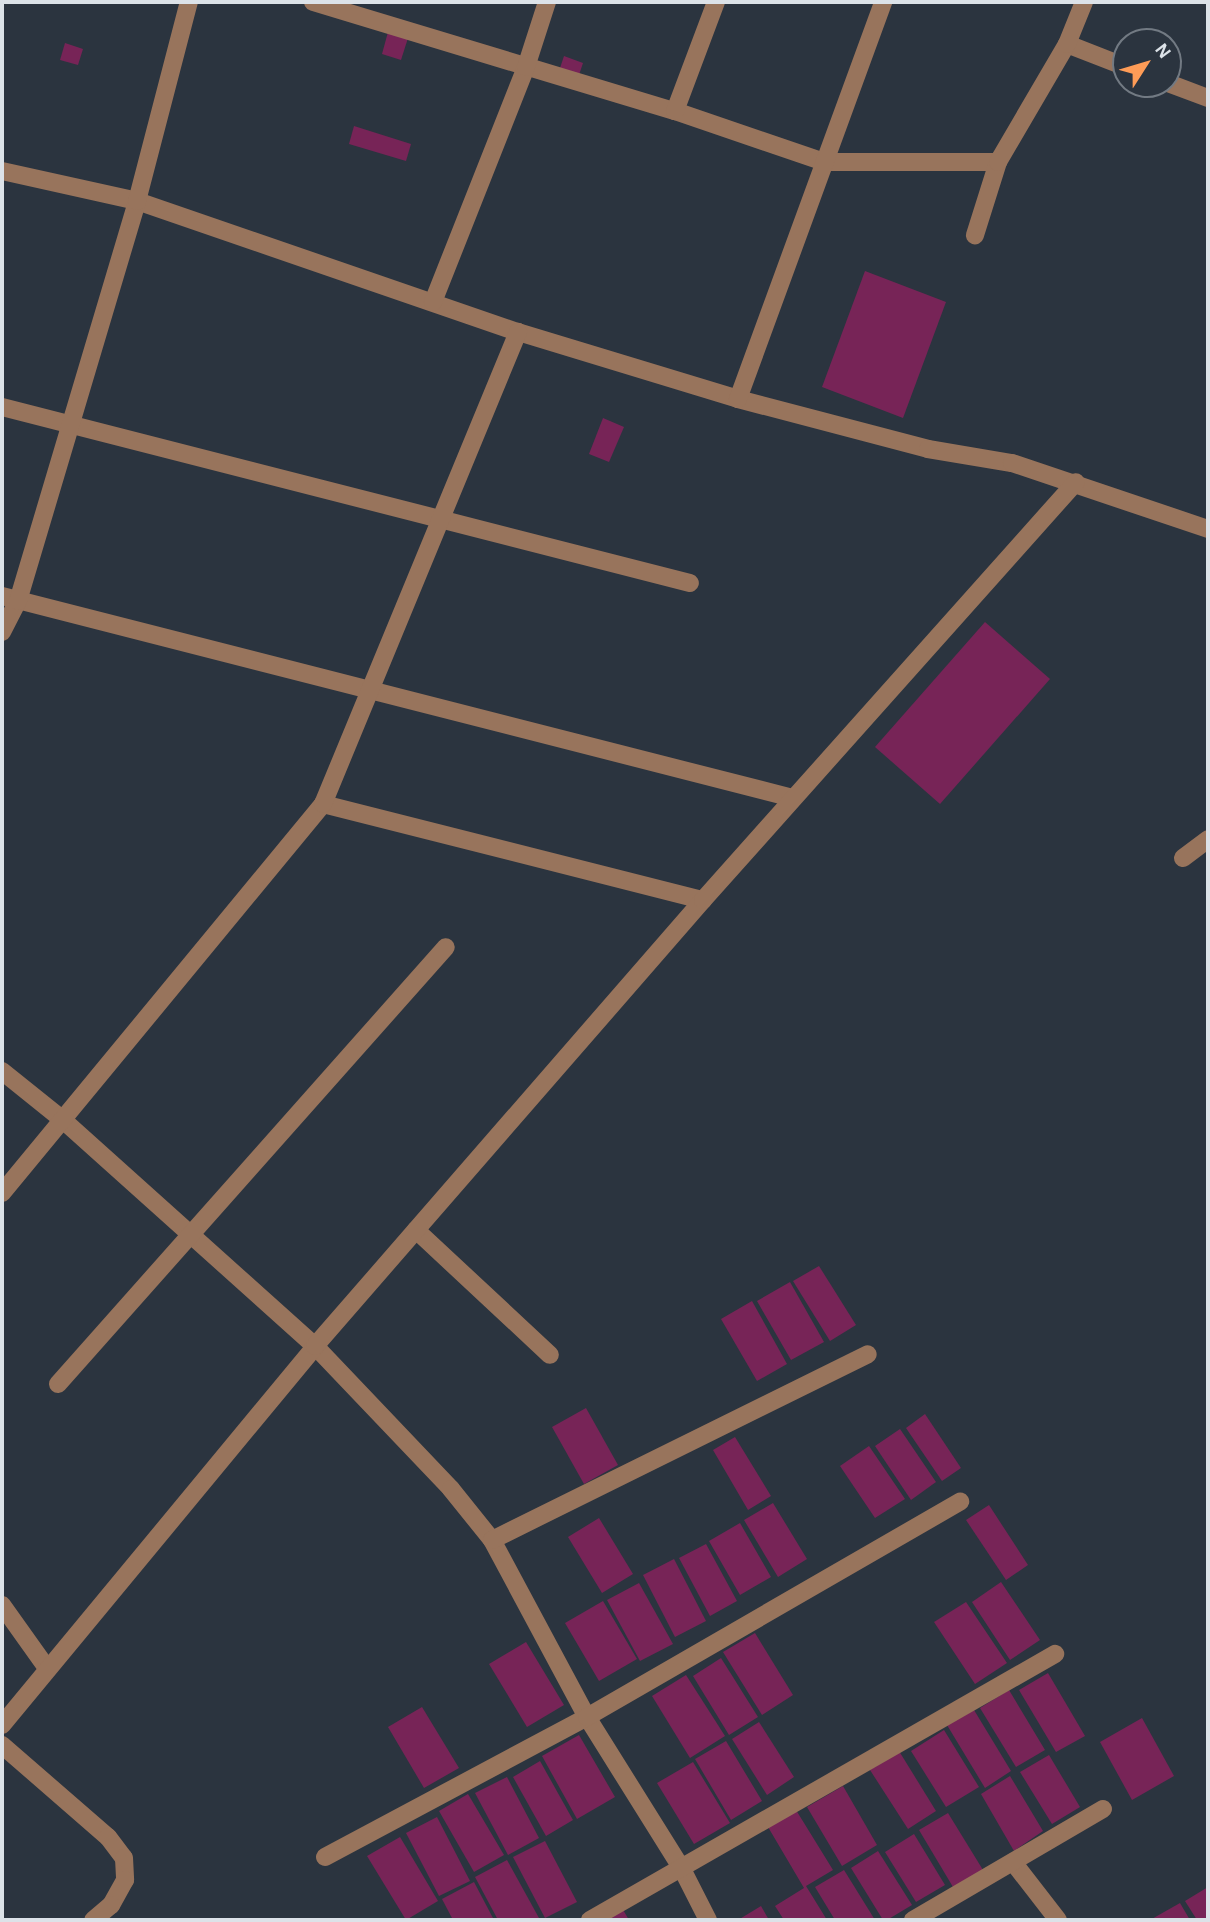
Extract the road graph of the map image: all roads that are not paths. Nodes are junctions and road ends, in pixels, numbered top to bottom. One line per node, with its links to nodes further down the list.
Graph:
1 (189, 2): 16 (street)
2 (313, 2): 9 (street)
3 (547, 2): 9 (street)
4 (716, 2): 12 (street)
5 (883, 2): 13 (street)
6 (1084, 2): 7 (street)
7 (1067, 44): 8 (street); 14 (street)
8 (1112, 62)
9 (526, 67): 12 (street); 18 (street)
10 (1182, 88): 11 (street)
11 (1208, 98)
12 (675, 111): 13 (street)
13 (824, 162): 14 (street); 20 (street)
14 (998, 162): 17 (street)
15 (2, 171): 16 (street)
16 (137, 201): 18 (street); 22 (street)
17 (975, 235)
18 (433, 302): 19 (street)
19 (518, 332): 20 (street); 24 (street)
20 (738, 399): 23 (street)
21 (2, 407): 22 (street)
22 (70, 425): 24 (street); 27 (street)
23 (1076, 482): 25 (street); 30 (street)
24 (440, 518): 26 (street); 29 (street)
25 (1208, 529)
26 (690, 583)
27 (10, 599): 28 (street); 29 (street)
28 (2, 632)
29 (369, 692): 30 (street); 31 (street)
30 (793, 798): 34 (street)
31 (323, 804): 34 (street); 37 (street)
32 (1208, 839): 33 (street)
33 (1183, 858)
34 (703, 900): 39 (street)
35 (446, 947): 40 (street)
36 (2, 1071): 37 (street)
37 (63, 1121): 38 (street); 40 (street)
38 (2, 1193)
39 (416, 1230): 41 (street); 42 (street)
40 (188, 1233): 41 (street); 44 (street)
41 (315, 1346): 46 (street); 49 (street)
42 (550, 1354)
43 (868, 1354): 46 (street)
44 (58, 1384)
45 (960, 1502): 50 (street)
46 (492, 1540): 50 (street)
47 (2, 1605): 49 (street)
48 (1055, 1654): 56 (street)
49 (47, 1668): 51 (street)
50 (587, 1717): 54 (street); 56 (street)
51 (2, 1725)
52 (2, 1745): 57 (street)
53 (1103, 1809): 55 (street)
54 (325, 1857)
55 (1013, 1862): 60 (street); 61 (street)
56 (682, 1869): 58 (street); 59 (street)
57 (93, 1920)
58 (590, 1920)
59 (708, 1920)
60 (913, 1920)
61 (1058, 1920)

